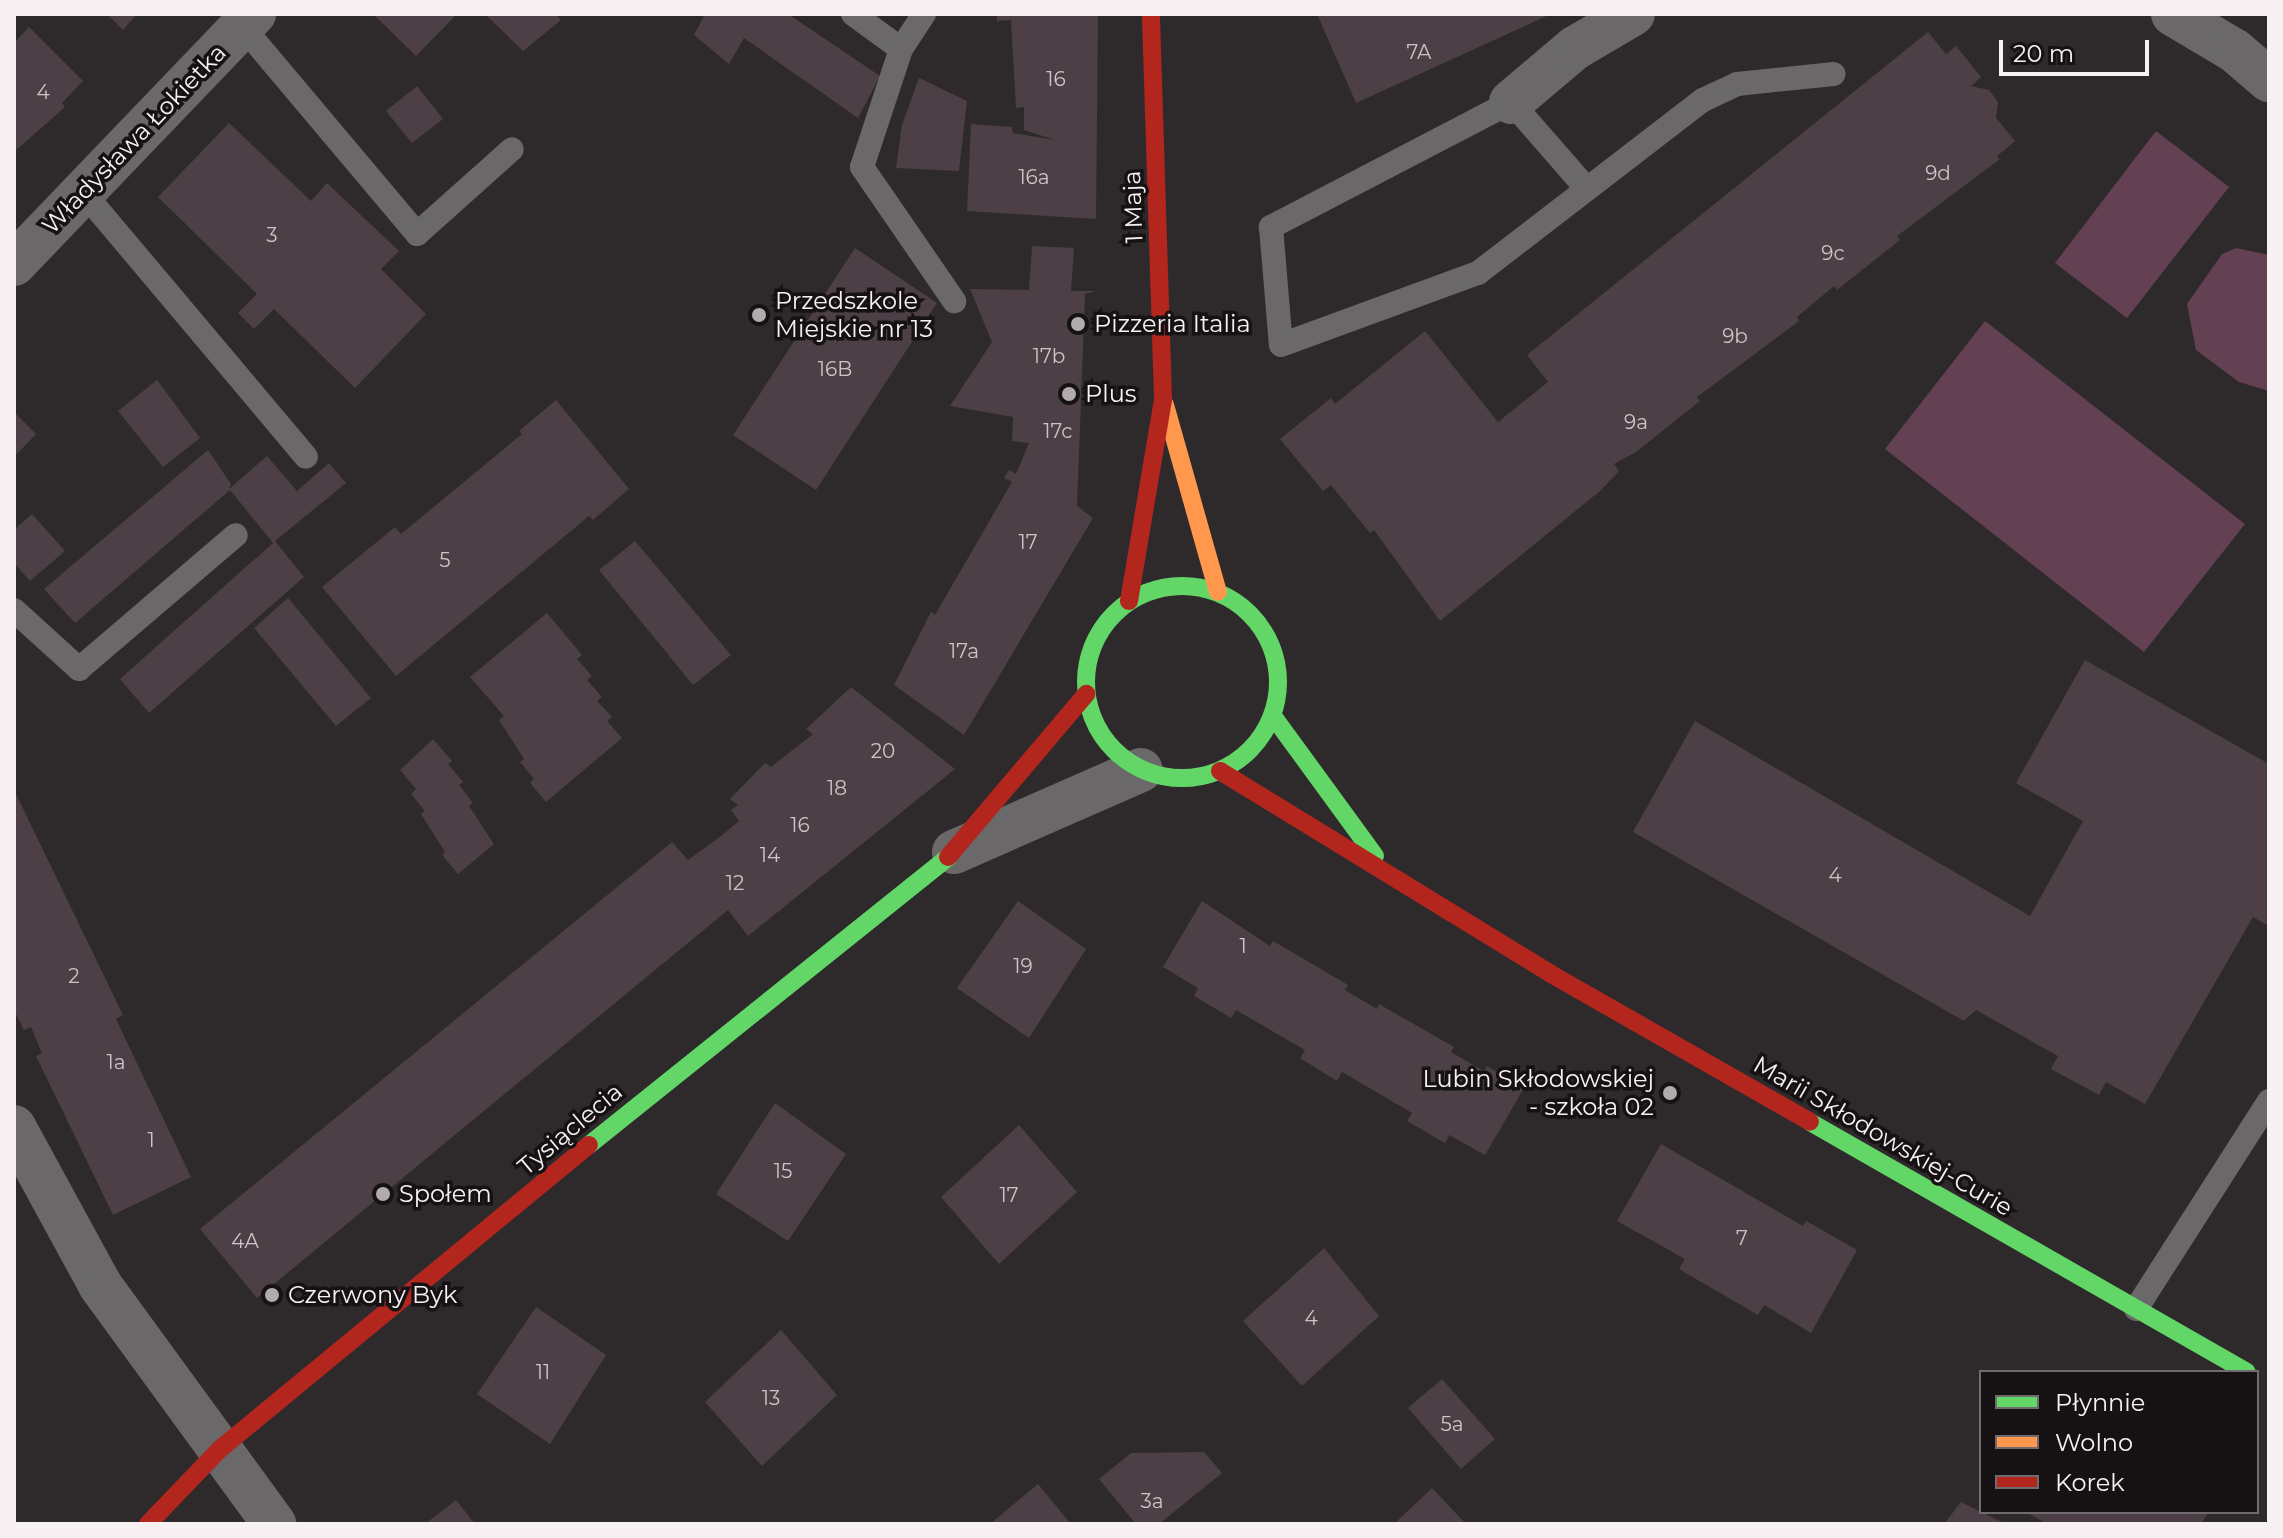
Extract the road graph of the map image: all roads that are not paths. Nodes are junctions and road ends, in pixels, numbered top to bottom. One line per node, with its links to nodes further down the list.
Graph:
1 (853, 14): 8 (lane)
2 (924, 14): 8 (lane)
3 (1151, 14): 18 (street, 1 Maja)
4 (1633, 14): 12 (street)
5 (2173, 14): 9 (street)
6 (2208, 14): 9 (street)
7 (248, 20): 13 (lane); 15 (street, Władysława Łokietka)
8 (901, 49): 17 (lane)
9 (2235, 51): 11 (street)
10 (1833, 74): 14 (lane)
11 (2269, 80)
12 (1511, 102): 14 (lane); 14 (lane)
13 (512, 149)
14 (1587, 189)
15 (83, 192): 16 (street, Władysława Łokietka); 19 (lane)
16 (14, 264)
17 (954, 301)
18 (1163, 399): 21 (street); 22 (street)
19 (306, 457)
20 (236, 535): 23 (lane)
21 (1218, 592): 22 (street); 25 (street)
22 (1129, 601): 24 (street)
23 (14, 610)
24 (1086, 694): 26 (street); 28 (street, Tysiąclecia)
25 (1273, 716): 27 (street); 29 (street)
26 (1141, 770): 27 (street); 28 (street)
27 (1220, 771): 29 (street, Marii Skłodowskiej-Curie)
28 (954, 852): 34 (street, Tysiąclecia)
29 (1388, 874): 32 (street, Marii Skłodowskiej-Curie)
30 (2269, 1101): 32 (lane)
31 (14, 1127): 34 (street)
32 (2136, 1309): 33 (street, Marii Skłodowskiej-Curie)
33 (2243, 1370)
34 (220, 1449): 35 (street, Tysiąclecia); 36 (street)
35 (148, 1524)
36 (274, 1524)

